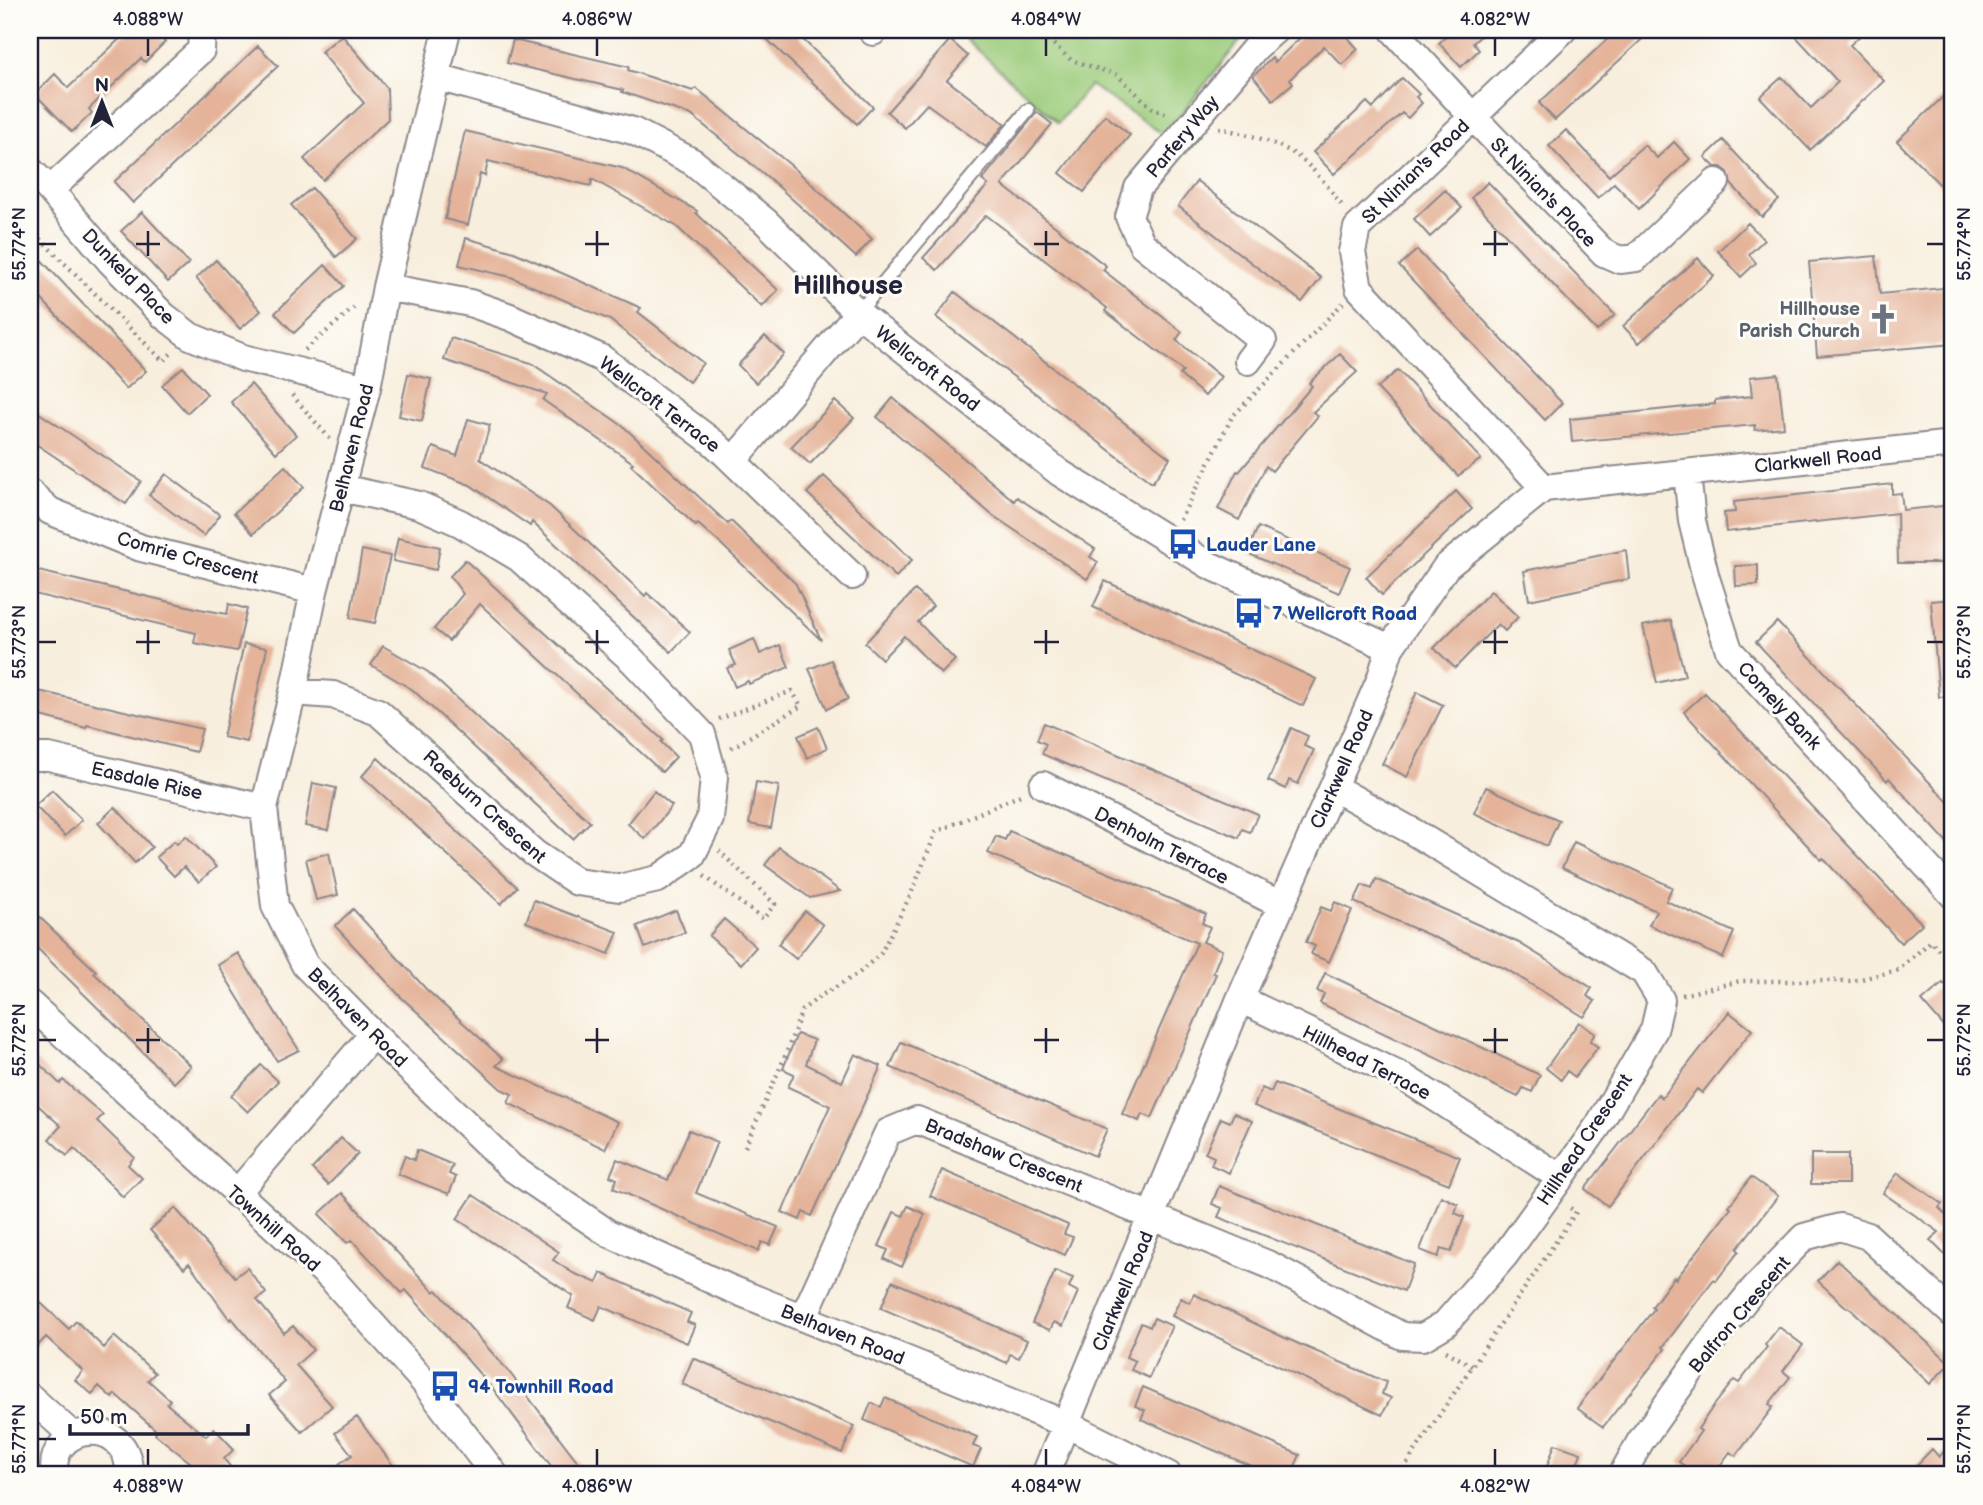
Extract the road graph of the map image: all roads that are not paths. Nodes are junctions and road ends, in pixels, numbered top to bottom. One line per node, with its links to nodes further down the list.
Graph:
1 (202, 30): 11 (street)
2 (447, 30): 6 (street, Belhaven Road)
3 (1275, 30): 14 (street, Parfery Way)
4 (1392, 30): 8 (street, St Ninian's Place)
5 (1563, 30): 8 (street, St Ninian's Road)
6 (437, 77): 12 (street, Belhaven Road); 13 (street, Wellcroft Road)
7 (1028, 110): 13 (lane)
8 (1472, 116): 10 (street, St Ninian's Place); 20 (street, St Ninian's Road)
9 (30, 170): 11 (street, Dunkeld Place)
10 (1716, 181)
11 (50, 190): 15 (street, Dunkeld Place)
12 (386, 288): 15 (street, Belhaven Road); 17 (street, Wellcroft Terrace)
13 (858, 313): 17 (street, Wellcroft Terrace); 24 (street, Wellcroft Road)
14 (1248, 361)
15 (367, 388): 19 (street, Belhaven Road)
16 (1953, 444): 18 (street, Clarkwell Road)
17 (733, 461): 22 (street, Wellcroft Terrace)
18 (1687, 473): 20 (street, Clarkwell Road); 30 (street, Comely Bank)
19 (341, 488): 23 (street, Belhaven Road); 25 (street, Raeburn Crescent)
20 (1544, 488): 24 (street, Clarkwell Road)
21 (30, 493): 23 (street, Comrie Crescent)
22 (852, 576)
23 (314, 591): 25 (street, Belhaven Road)
24 (1390, 648): 28 (street, Clarkwell Road)
25 (293, 692): 29 (street, Belhaven Road)
26 (30, 757): 29 (street, Easdale Rise)
27 (1043, 785): 31 (street, Denholm Terrace)
28 (1333, 787): 31 (street, Clarkwell Road); 35 (street, Hillhead Crescent)
29 (264, 808): 34 (street, Belhaven Road)
30 (1953, 895)
31 (1281, 905): 32 (street, Clarkwell Road)
32 (1240, 999): 35 (street, Hillhead Terrace); 37 (street, Clarkwell Road)
33 (30, 1004): 36 (street, Townhill Road)
34 (373, 1034): 36 (street); 39 (street, Belhaven Road)
35 (1555, 1186): 37 (street, Hillhead Crescent)
36 (236, 1194): 45 (street, Townhill Road)
37 (1153, 1215): 39 (street, Bradshaw Crescent); 41 (street, Clarkwell Road)
38 (1953, 1314): 48 (street, Balfron Crescent)
39 (803, 1318): 41 (street, Belhaven Road)
40 (30, 1397): 42 (street)
41 (1066, 1424): 46 (street, Clarkwell Road); 47 (street, Belhaven Road)
42 (73, 1436): 43 (street); 44 (street)
43 (55, 1475)
44 (129, 1475)
45 (495, 1475)
46 (1045, 1475)
47 (1168, 1475)
48 (1622, 1475)

